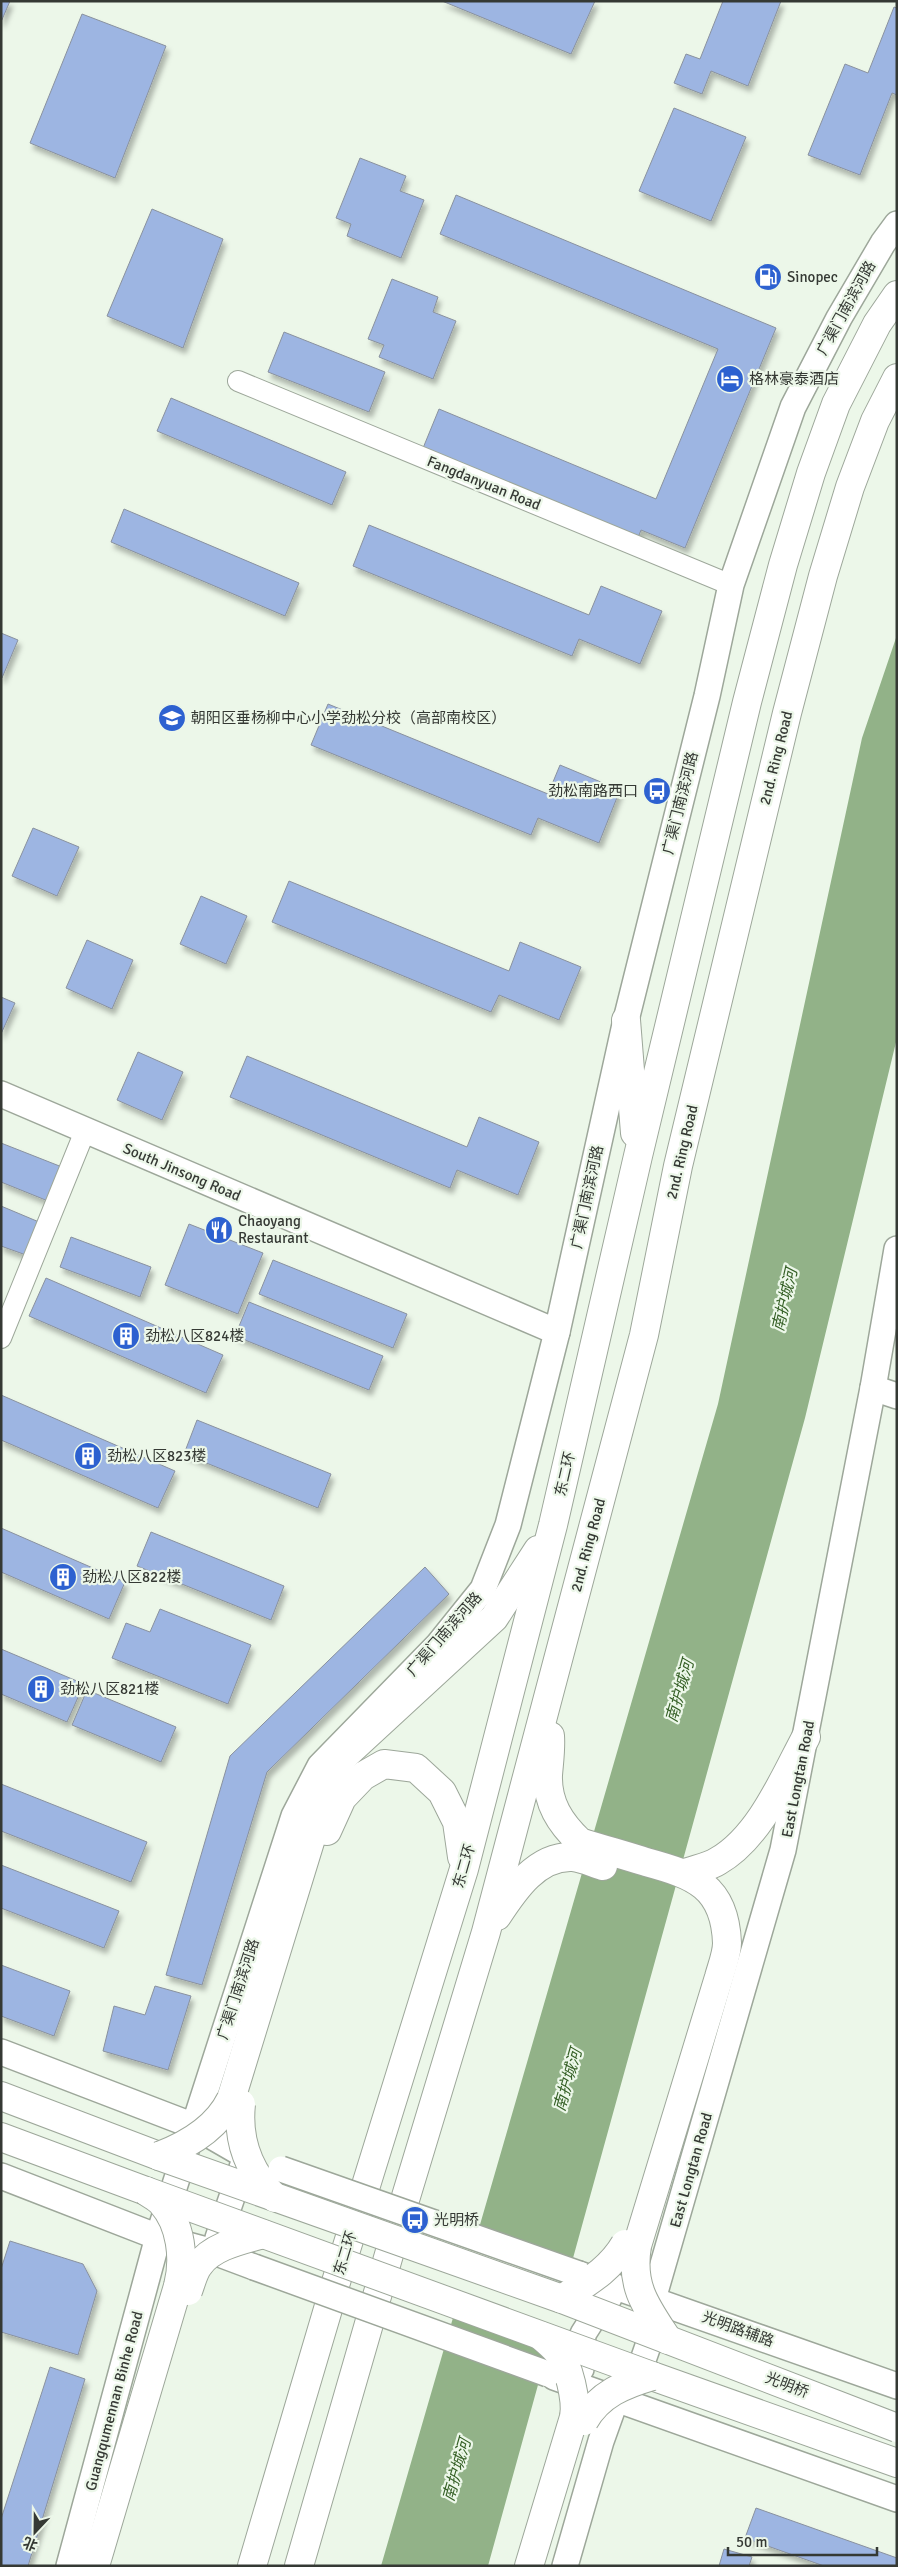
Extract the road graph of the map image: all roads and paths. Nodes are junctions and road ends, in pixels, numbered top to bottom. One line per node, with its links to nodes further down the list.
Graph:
1 (897, 224): 5 (street, 广渠门南滨河路)
2 (897, 295): 9 (main road)
3 (897, 378): 16 (main road, 2nd. Ring Road)
4 (238, 381): 5 (street, Fangdanyuan Road)
5 (731, 586): 6 (street, 广渠门南滨河路)
6 (626, 1020): 9 (main road); 11 (street, 广渠门南滨河路)
7 (1, 1094): 8 (street, South Jinsong Road)
8 (85, 1131): 11 (street, South Jinsong Road); 12 (street)
9 (638, 1156): 15 (main road, 东二环)
10 (897, 1249): 13 (street, East Longtan Road)
11 (557, 1332): 25 (street, 广渠门南滨河路)
12 (1, 1338)
13 (873, 1388): 14 (street); 17 (street, East Longtan Road)
14 (897, 1396)
15 (553, 1525): 19 (main road, 东二环); 24 (main road)
16 (546, 1705): 18 (main road); 21 (main road, 2nd. Ring Road)
17 (806, 1737): 20 (main road); 38 (street, East Longtan Road)
18 (577, 1850): 20 (main road); 21 (main road)
19 (464, 1870): 24 (main road); 53 (main road, 东二环)
20 (682, 1880): 34 (main road)
21 (486, 1932): 54 (main road)
22 (1, 2052): 25 (street)
23 (1, 2096): 27 (main road, 光明桥)
24 (236, 2102): 27 (main road, bridge); 31 (main road, bridge)
25 (194, 2126): 28 (street); 33 (street, 广渠门南滨河路)
26 (1, 2137): 30 (main road)
27 (159, 2156): 31 (main road, 光明桥, bridge)
28 (246, 2156): 35 (street); 37 (street, 光明路辅路, bridge)
29 (1, 2176): 33 (street)
30 (146, 2191): 32 (main road, bridge); 36 (main road, bridge)
31 (275, 2198): 39 (main road, 光明桥, bridge)
32 (263, 2234): 36 (main road, bridge); 40 (main road, bridge)
33 (158, 2237): 35 (street); 50 (street, Guangqumennan Binhe Road)
34 (631, 2245): 39 (main road, bridge); 41 (main road, bridge)
35 (214, 2252): 44 (street, bridge)
36 (183, 2288): 51 (main road); 52 (main road)
37 (624, 2289): 38 (street, 光明路辅路); 44 (street)
38 (653, 2298): 43 (street, 光明路辅路); 45 (street)
39 (562, 2299): 41 (main road, 光明桥, bridge)
40 (541, 2336): 42 (main road, bridge); 46 (main road, bridge)
41 (668, 2340): 47 (main road, 光明桥, bridge)
42 (652, 2376): 46 (main road, bridge); 48 (main road)
43 (897, 2386)
44 (586, 2389): 45 (street)
45 (616, 2399): 49 (street); 57 (street)
46 (579, 2419): 55 (main road); 56 (main road)
47 (897, 2428)
48 (897, 2463)
49 (897, 2499)
50 (69, 2566)
51 (95, 2566)
52 (108, 2566)
53 (252, 2566)
54 (300, 2566)
55 (529, 2566)
56 (541, 2566)
57 (565, 2566)

